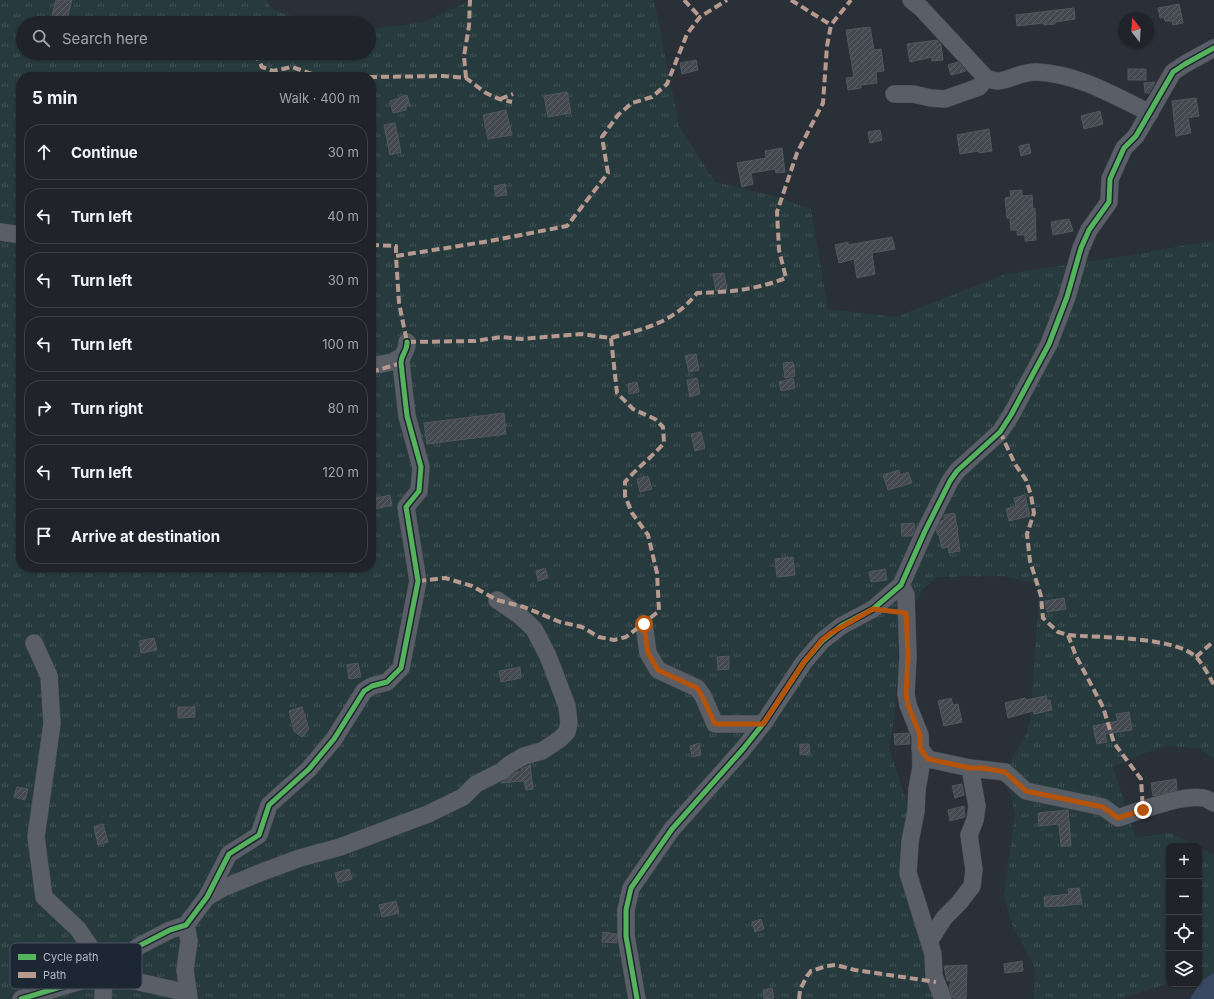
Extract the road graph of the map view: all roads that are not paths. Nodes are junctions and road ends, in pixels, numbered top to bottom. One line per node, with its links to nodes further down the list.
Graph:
1 (910, 0): 3 (street)
2 (1214, 48): 5 (street)
3 (986, 78): 4 (street); 5 (street)
4 (894, 94)
5 (1150, 113): 9 (street)
6 (0, 232): 7 (street)
7 (16, 234)
8 (376, 365): 19 (street)
9 (901, 585): 11 (street); 12 (street)
10 (497, 600): 19 (street)
11 (873, 609): 12 (street); 15 (street)
12 (906, 613): 16 (street)
13 (644, 624): 15 (street)
14 (34, 643): 22 (street)
15 (763, 724): 30 (street)
16 (920, 748): 17 (street); 31 (street)
17 (970, 768): 18 (street); 21 (street)
18 (1214, 803)
19 (207, 897): 20 (street)
20 (186, 925): 23 (street); 27 (street)
21 (932, 937)
22 (87, 943)
23 (142, 944)
24 (142, 984): 27 (street)
25 (54, 989): 28 (street)
26 (103, 989): 29 (street)
27 (188, 996)
28 (21, 999)
29 (103, 999)
30 (638, 999)
31 (943, 999)

